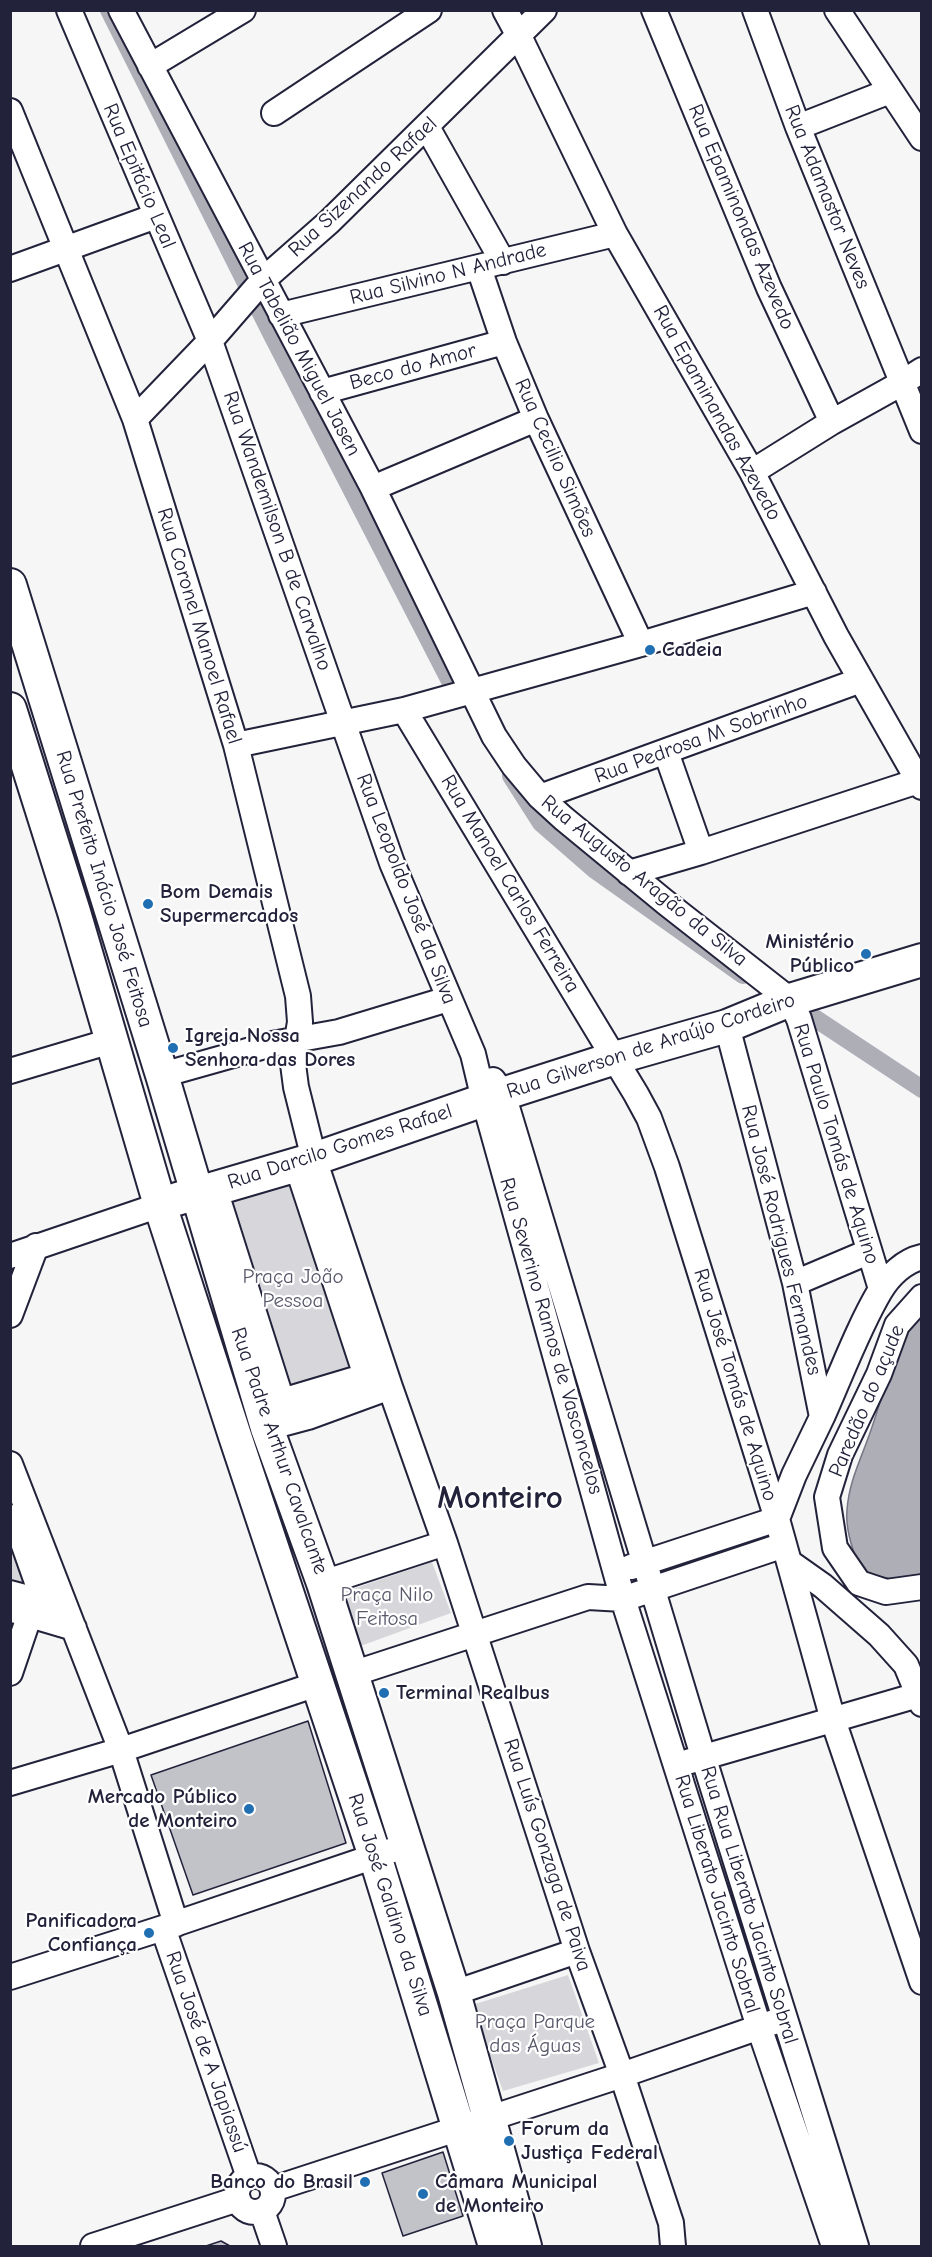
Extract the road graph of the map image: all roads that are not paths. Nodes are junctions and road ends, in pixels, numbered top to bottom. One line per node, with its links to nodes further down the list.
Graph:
1 (69, 10): 18 (street, Rua Epitácio Leal)
2 (121, 10): 11 (street, Rua Tabelião Miguel Jasen)
3 (243, 10): 11 (street)
4 (429, 10): 14 (street)
5 (505, 10): 10 (street, Rua Epaminandas Azevedo)
6 (544, 10): 10 (street, Rua Sizenando Rafael)
7 (654, 10): 33 (street, Rua Epaminondas Azevedo)
8 (755, 10): 15 (street, Rua Adamastor Neves)
9 (837, 10): 12 (street)
10 (519, 36): 16 (street, Rua Sizenando Rafael); 19 (street, Rua Epaminandas Azevedo)
11 (150, 66): 24 (street, Rua Tabelião Miguel Jasen)
12 (890, 91): 15 (street); 17 (street)
13 (10, 111): 20 (street, Rua Coronel Manoel Rafael)
14 (274, 113)
15 (798, 127): 28 (street, Rua Adamastor Neves)
16 (427, 128): 21 (street); 24 (street, Rua Sizenando Rafael)
17 (921, 138)
18 (156, 216): 20 (street); 26 (street, Rua Epitácio Leal)
19 (615, 234): 21 (street, Rua Silvino N Andrade); 35 (street, Rua Epaminandas Azevedo)
20 (65, 250): 23 (street); 31 (street, Rua Coronel Manoel Rafael)
21 (503, 262): 22 (street, Rua Silvino N Andrade)
22 (479, 268): 25 (street, Rua Silvino N Andrade); 27 (street, Rua Cecilio Simões)
23 (10, 269)
24 (263, 280): 25 (street, Rua Tabelião Miguel Jasen); 26 (street, Rua Sizenando Rafael)
25 (281, 315): 29 (street, Rua Tabelião Miguel Jasen)
26 (210, 341): 31 (street, Rua Sizenando Rafael); 46 (street, Rua Wandemilson B de Carvalho)
27 (504, 342): 29 (street, Beco do Amor); 32 (street, Rua Cecilio Simões)
28 (912, 377): 30 (street, Rua Adamastor Neves); 33 (street)
29 (322, 392): 36 (street, Rua Tabelião Miguel Jasen)
30 (916, 407): 34 (street, Rua Adamastor Neves)
31 (135, 419): 47 (street, Rua Coronel Manoel Rafael)
32 (536, 419): 36 (street); 40 (street, Rua Cecilio Simões)
33 (832, 422): 35 (street)
34 (921, 431)
35 (753, 472): 38 (street, Rua Epaminandas Azevedo)
36 (373, 488): 42 (street, Rua Tabelião Miguel Jasen)
37 (10, 585): 39 (main road, Rua Prefeito Inácio José Feitosa)
38 (814, 592): 40 (street); 41 (street, Rua Epaminandas Azevedo)
39 (16, 620): 43 (main road, Rua Prefeito Inácio José Feitosa)
40 (641, 644): 42 (street)
41 (861, 680): 48 (street, Rua Pedrosa M Sobrinho); 49 (street, Rua Epaminandas Azevedo)
42 (472, 691): 44 (street); 50 (street, Rua Augusto Aragão da Silva)
43 (49, 708): 45 (main road); 51 (main road, Rua Prefeito Inácio José Feitosa)
44 (404, 710): 46 (street); 63 (street, Rua Manoel Carlos Ferreira)
45 (12, 714): 52 (main road, Rua Prefeito Inácio José Feitosa)
46 (343, 722): 47 (street); 58 (street, Rua Leopoldo José da Silva)
47 (236, 745): 61 (street, Rua Coronel Manoel Rafael)
48 (666, 752): 50 (street, Rua Pedrosa M Sobrinho); 53 (street)
49 (920, 784): 53 (street)
50 (540, 797): 54 (street, Rua Augusto Aragão da Silva)
51 (78, 803): 52 (main road); 55 (main road, Rua Prefeito Inácio José Feitosa)
52 (44, 815): 56 (main road, Rua Prefeito Inácio José Feitosa)
53 (701, 852): 54 (street)
54 (629, 873): 59 (street, Rua Augusto Aragão da Silva)
55 (108, 901): 56 (main road); 65 (main road, Rua Prefeito Inácio José Feitosa)
56 (74, 912): 62 (main road, Rua Prefeito Inácio José Feitosa)
57 (921, 960): 59 (main road, Rua Gilverson de Araújo Cordeiro)
58 (448, 999): 61 (street); 66 (street, Rua Leopoldo José da Silva)
59 (790, 1000): 60 (main road, Rua Gilverson de Araújo Cordeiro); 70 (street, Rua Paulo Tomás de Aquino)
60 (727, 1026): 63 (main road, Rua Gilverson de Araújo Cordeiro); 73 (street, Rua José Rodrigues Fernandes)
61 (296, 1039): 65 (street); 67 (street, Rua Coronel Manoel Rafael)
62 (111, 1041): 64 (street); 69 (main road, Rua Prefeito Inácio José Feitosa)
63 (615, 1058): 66 (main road, Rua Gilverson de Araújo Cordeiro); 84 (street, Rua José Tomás de Aquino)
64 (10, 1071)
65 (162, 1075): 68 (main road, Rua Prefeito Inácio José Feitosa)
66 (494, 1097): 67 (main road, Rua Darcilo Gomes Rafael); 80 (street, Rua Severino Ramos de Vasconcelos); 81 (street, Rua Severino Ramos de Vasconcelos)
67 (306, 1164): 67 (street); 68 (main road, Rua Darcilo Gomes Rafael); 77 (street, Rua Luís Gonzaga de Paiva)
68 (196, 1193): 69 (main road, Rua Darcilo Gomes Rafael); 79 (main road, Rua Padre Arthur Cavalcante)
69 (160, 1205): 72 (street); 100 (main road, Rua Padre Arthur Cavalcante)
70 (868, 1252): 73 (street); 74 (street, Rua Paulo Tomás de Aquino)
71 (921, 1257): 74 (street)
72 (14, 1260): 76 (street)
73 (795, 1282): 78 (street, Rua José Rodrigues Fernandes)
74 (880, 1289): 78 (street)
75 (921, 1298): 90 (street, Paredão do açude)
76 (10, 1315)
77 (390, 1387): 79 (street); 85 (street, Rua Luís Gonzaga de Paiva)
78 (822, 1417): 84 (street)
79 (267, 1428): 89 (main road, Rua Padre Arthur Cavalcante)
80 (608, 1442): 81 (street); 87 (street, Rua Severino Ramos de Vasconcelos)
81 (583, 1450): 88 (street, Rua Severino Ramos de Vasconcelos)
82 (10, 1464): 96 (street, Rua José de A Japiassú)
83 (10, 1506): 92 (street)
84 (777, 1520): 86 (street, Rua José Tomás de Aquino); 87 (street)
85 (446, 1543): 89 (street); 97 (street, Rua Luís Gonzaga de Paiva)
86 (786, 1554): 91 (street); 101 (street); 102 (street, Rua José Tomás de Aquino)
87 (645, 1562): 88 (street); 91 (street, Rua Rua Liberato Jacinto Sobral)
88 (616, 1573): 93 (street); 94 (street, Rua Liberato Jacinto Sobral)
89 (324, 1583): 99 (main road, Rua Padre Arthur Cavalcante)
90 (921, 1587)
91 (653, 1590): 94 (street); 104 (street, Rua Rua Liberato Jacinto Sobral)
92 (10, 1593)
93 (588, 1597): 94 (street); 97 (street)
94 (623, 1599): 105 (street, Rua Liberato Jacinto Sobral)
95 (20, 1612): 96 (street); 98 (street)
96 (74, 1628): 103 (street, Rua José de A Japiassú)
97 (476, 1634): 99 (street); 110 (street, Rua Luís Gonzaga de Paiva)
98 (10, 1673)
99 (352, 1674): 107 (main road, Rua José Galdino da Silva)
100 (317, 1684): 103 (street); 108 (main road, Rua José Galdino da Silva)
101 (920, 1699): 102 (street)
102 (833, 1720): 104 (street); 111 (street)
103 (121, 1750): 106 (street); 109 (street, Rua José de A Japiassú)
104 (703, 1756): 105 (street); 114 (street, Rua Rua Liberato Jacinto Sobral)
105 (677, 1765): 115 (street, Rua Liberato Jacinto Sobral)
106 (10, 1783)
107 (407, 1845): 108 (street); 113 (main road, Rua José Galdino da Silva)
108 (375, 1856): 109 (street); 117 (main road, Rua José Galdino da Silva)
109 (169, 1926): 112 (street); 118 (street, Rua José de A Japiassú)
110 (577, 1951): 113 (street); 116 (street, Rua Luís Gonzaga de Paiva)
111 (919, 1967)
112 (10, 1977)
113 (454, 1994): 117 (main road, Rua José Galdino da Silva)
114 (784, 2018): 115 (street); 129 (street, Rua Rua Liberato Jacinto Sobral)
115 (759, 2027): 116 (street); 128 (street, Rua Liberato Jacinto Sobral)
116 (622, 2075): 117 (street); 122 (street, Rua Luís Gonzaga de Paiva)
117 (474, 2123): 119 (street); 125 (main road); 126 (main road)
118 (249, 2176): 119 (street); 120 (street)
119 (273, 2189): 121 (street)
120 (238, 2199): 121 (street); 123 (street)
121 (262, 2211): 124 (street)
122 (672, 2235): 127 (street, Rua Luís Gonzaga de Paiva)
123 (93, 2247)
124 (274, 2247)
125 (495, 2247)
126 (525, 2247)
127 (685, 2247)
128 (834, 2247)
129 (856, 2247)

